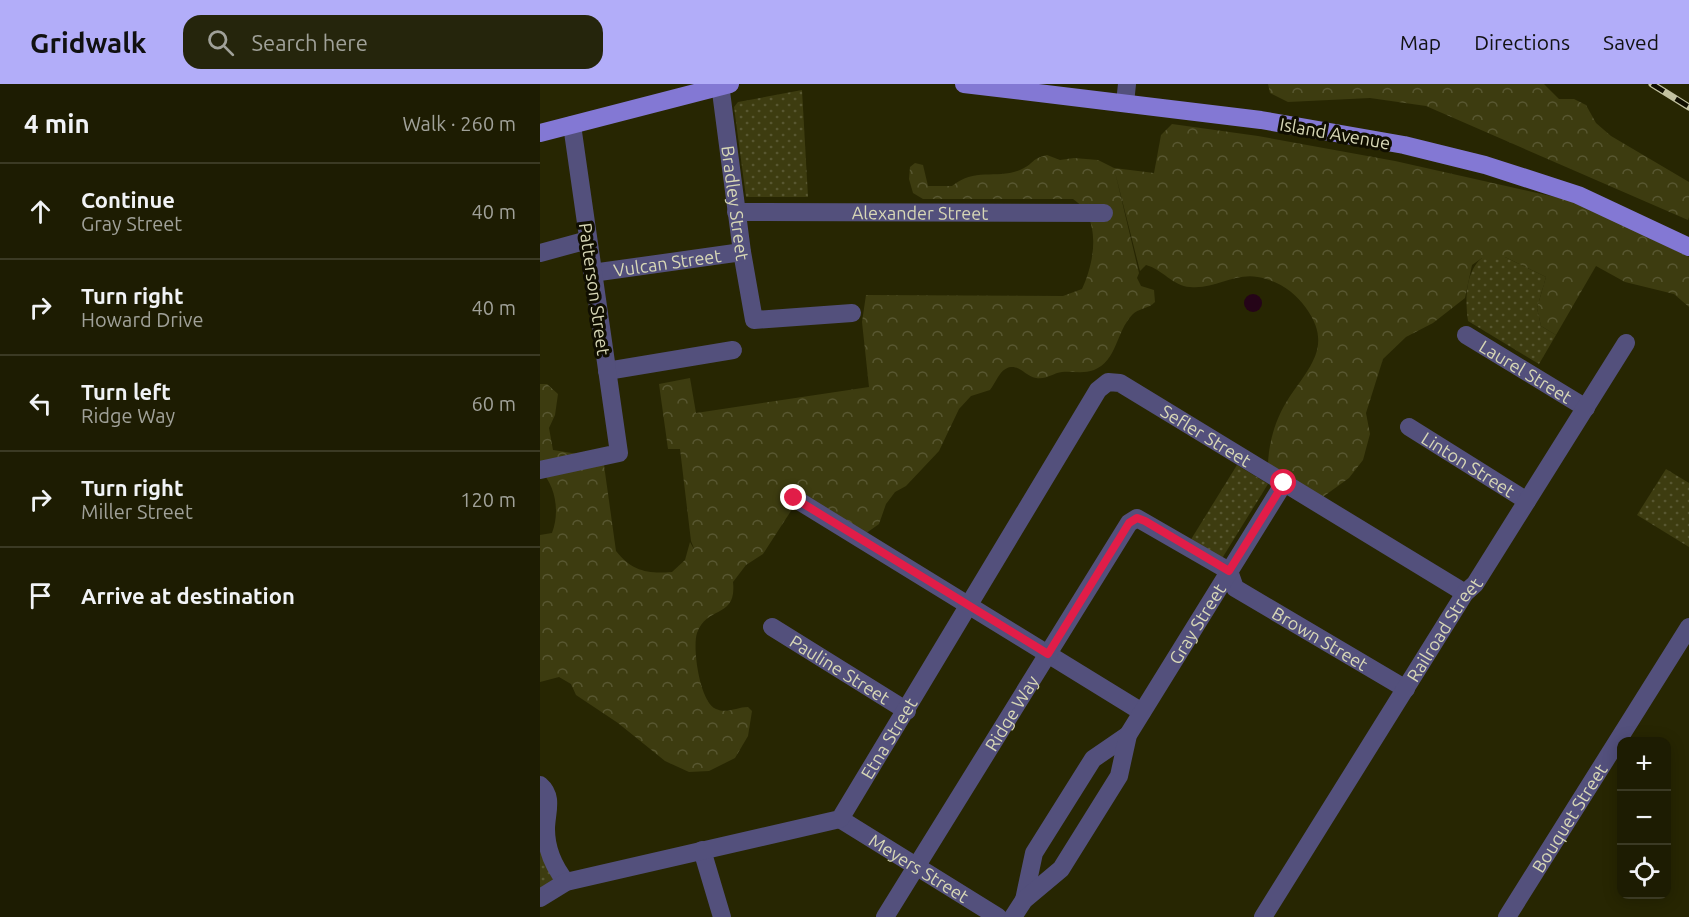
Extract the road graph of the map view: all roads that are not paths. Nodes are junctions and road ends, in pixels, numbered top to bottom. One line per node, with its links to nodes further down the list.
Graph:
1 (723, 84): 5 (main road); 7 (street, Bradley Street)
2 (964, 84): 4 (main road, Island Avenue)
3 (1127, 84): 4 (street)
4 (1125, 102): 10 (main road, Island Avenue)
5 (572, 125): 6 (main road); 9 (street, Patterson Street)
6 (540, 133)
7 (736, 212): 8 (street, Alexander Street); 11 (street, Bradley Street)
8 (1104, 213)
9 (588, 240): 12 (street); 13 (street, Patterson Street)
10 (1689, 247)
11 (742, 252): 13 (street, Vulcan Street); 14 (street, Bradley Street)
12 (540, 253)
13 (592, 273): 18 (street, Patterson Street)
14 (852, 313)
15 (1466, 334): 20 (street, Laurel Street)
16 (1626, 344): 20 (street, Railroad Street)
17 (733, 350): 18 (street)
18 (607, 370): 22 (street, Patterson Street)
19 (1098, 390): 23 (street, Sefler Street); 29 (street, Etna Street)
20 (1586, 408): 25 (street, Railroad Street)
21 (1409, 428): 25 (street, Linton Street)
22 (540, 470)
23 (1284, 483): 27 (street, Gray Street); 28 (street, Sefler Street)
24 (794, 498): 29 (street)
25 (1527, 501): 28 (street, Railroad Street)
26 (1145, 521): 27 (street, Brown Street); 32 (street, Ridge Way)
27 (1232, 580): 33 (street, Brown Street); 35 (street, Gray Street)
28 (1465, 593): 33 (street, Railroad Street)
29 (969, 605): 32 (street); 34 (street, Etna Street)
30 (772, 627): 34 (street, Pauline Street)
31 (1689, 627): 49 (street, Bouquet Street)
32 (1048, 654): 35 (street); 40 (street, Ridge Way)
33 (1406, 689): 48 (street, Railroad Street)
34 (907, 711): 38 (street, Etna Street)
35 (1142, 712): 36 (street, Gray Street)
36 (1128, 735): 43 (street, Gray Street); 43 (street, Gray Street)
37 (540, 784): 41 (street)
38 (840, 819): 39 (street); 40 (street, Meyers Street)
39 (702, 850): 41 (street); 44 (street)
40 (916, 867): 45 (street, Ridge Way); 46 (street, Meyers Street)
41 (566, 882): 42 (street)
42 (540, 898)
43 (1024, 900): 47 (street, Gray Street)
44 (722, 917)
45 (885, 917)
46 (998, 917)
47 (1013, 917)
48 (1263, 917)
49 (1507, 917)

